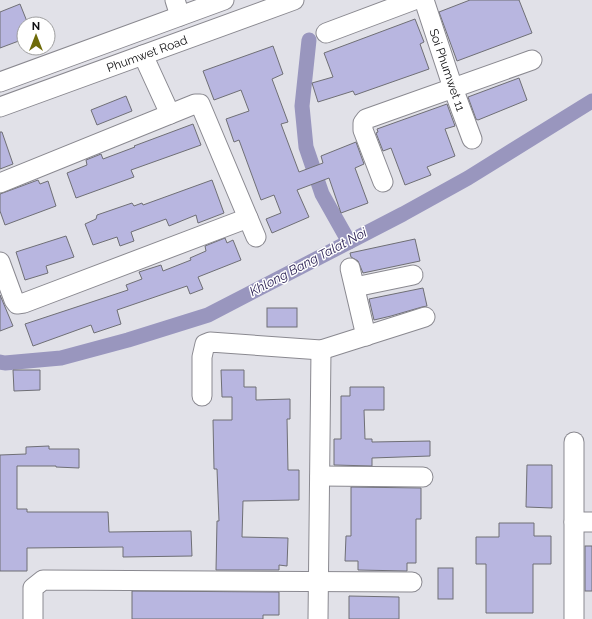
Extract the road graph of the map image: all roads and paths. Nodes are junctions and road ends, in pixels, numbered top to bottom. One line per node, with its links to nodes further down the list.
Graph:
1 (224, 0): 5 (street, Phumwet Road)
2 (294, 0): 7 (street, Phumwet Road)
3 (414, 0): 6 (street)
4 (424, 0): 10 (street, Soi Phumwet 11)
5 (178, 8): 9 (street, Phumwet Road)
6 (326, 33)
7 (143, 55): 11 (street, Phumwet Road); 12 (street)
8 (532, 60): 10 (street)
9 (0, 82)
10 (453, 88): 13 (street, Soi Phumwet 11); 14 (street)
11 (0, 107)
12 (170, 114): 15 (street); 16 (street)
13 (472, 139)
14 (383, 182)
15 (0, 183)
16 (248, 218): 17 (street); 18 (street)
17 (256, 237)
18 (0, 262)
19 (350, 268): 21 (street)
20 (413, 275): 21 (street)
21 (355, 287): 23 (street)
22 (425, 317): 23 (street)
23 (366, 336): 24 (street)
24 (321, 350): 25 (street); 27 (street)
25 (202, 396)
26 (574, 442): 29 (street)
27 (320, 476): 28 (street); 30 (street)
28 (423, 477)
29 (583, 522): 34 (street)
30 (318, 581): 31 (street); 32 (street); 33 (street)
31 (412, 582)
32 (33, 619)
33 (318, 619)
34 (574, 619)

